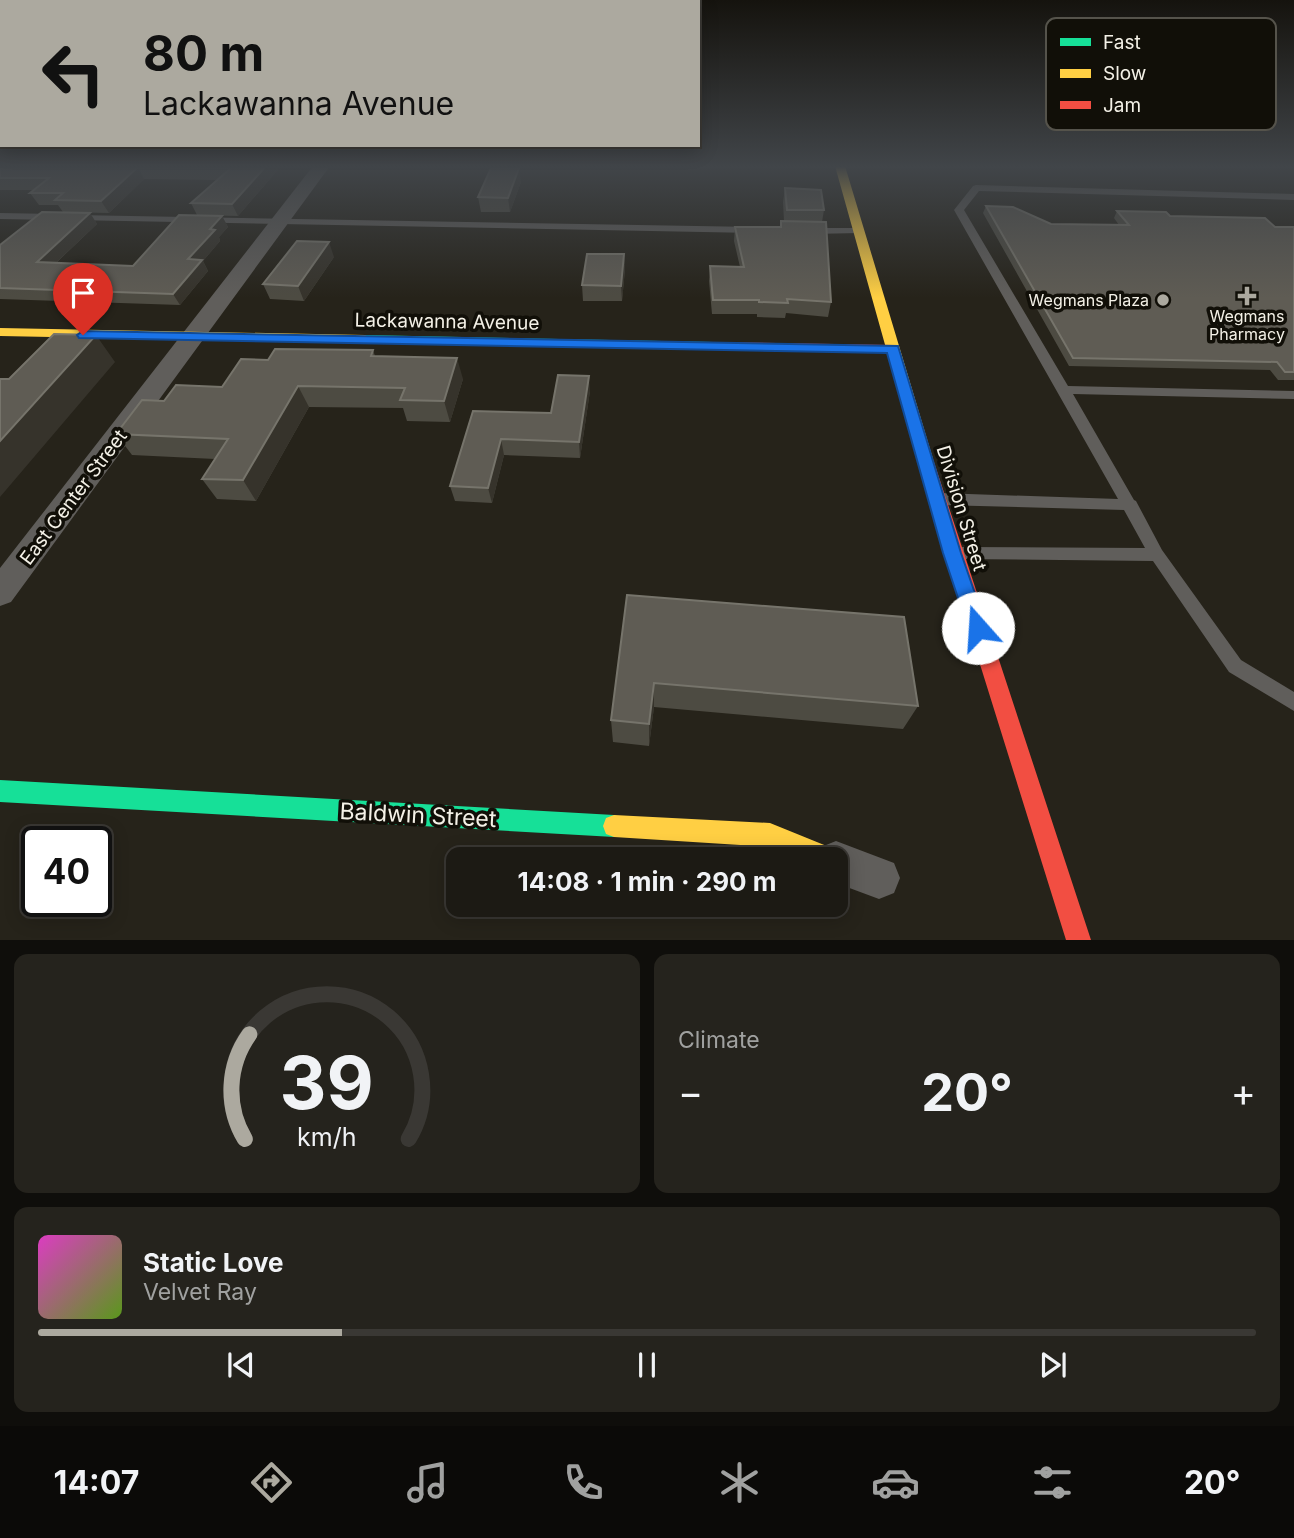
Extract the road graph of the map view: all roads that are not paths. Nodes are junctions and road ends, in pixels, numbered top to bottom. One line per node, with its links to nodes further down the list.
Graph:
1 (290, 210): 5 (street, East Center Street)
2 (852, 210): 8 (street, Division Street)
3 (959, 210): 12 (lane)
4 (0, 216): 5 (lane)
5 (281, 223): 6 (lane); 10 (street, East Center Street)
6 (763, 230)
7 (805, 230): 8 (lane)
8 (858, 231): 11 (street, Division Street)
9 (0, 332): 10 (street, Lackawanna Avenue)
10 (195, 338): 11 (street, Lackawanna Avenue); 18 (street, East Center Street)
11 (893, 349): 14 (street, Division Street)
12 (1064, 390): 13 (lane); 15 (lane)
13 (1294, 395)
14 (936, 498): 15 (lane); 16 (street, Division Street)
15 (1131, 505): 17 (lane)
16 (952, 553): 17 (lane); 24 (street, Division Street)
17 (1157, 555): 19 (lane)
18 (0, 592)
19 (1294, 702)
20 (0, 791): 21 (street, Baldwin Street)
21 (801, 847)
22 (848, 867): 23 (street)
23 (878, 878)
24 (1079, 940)

